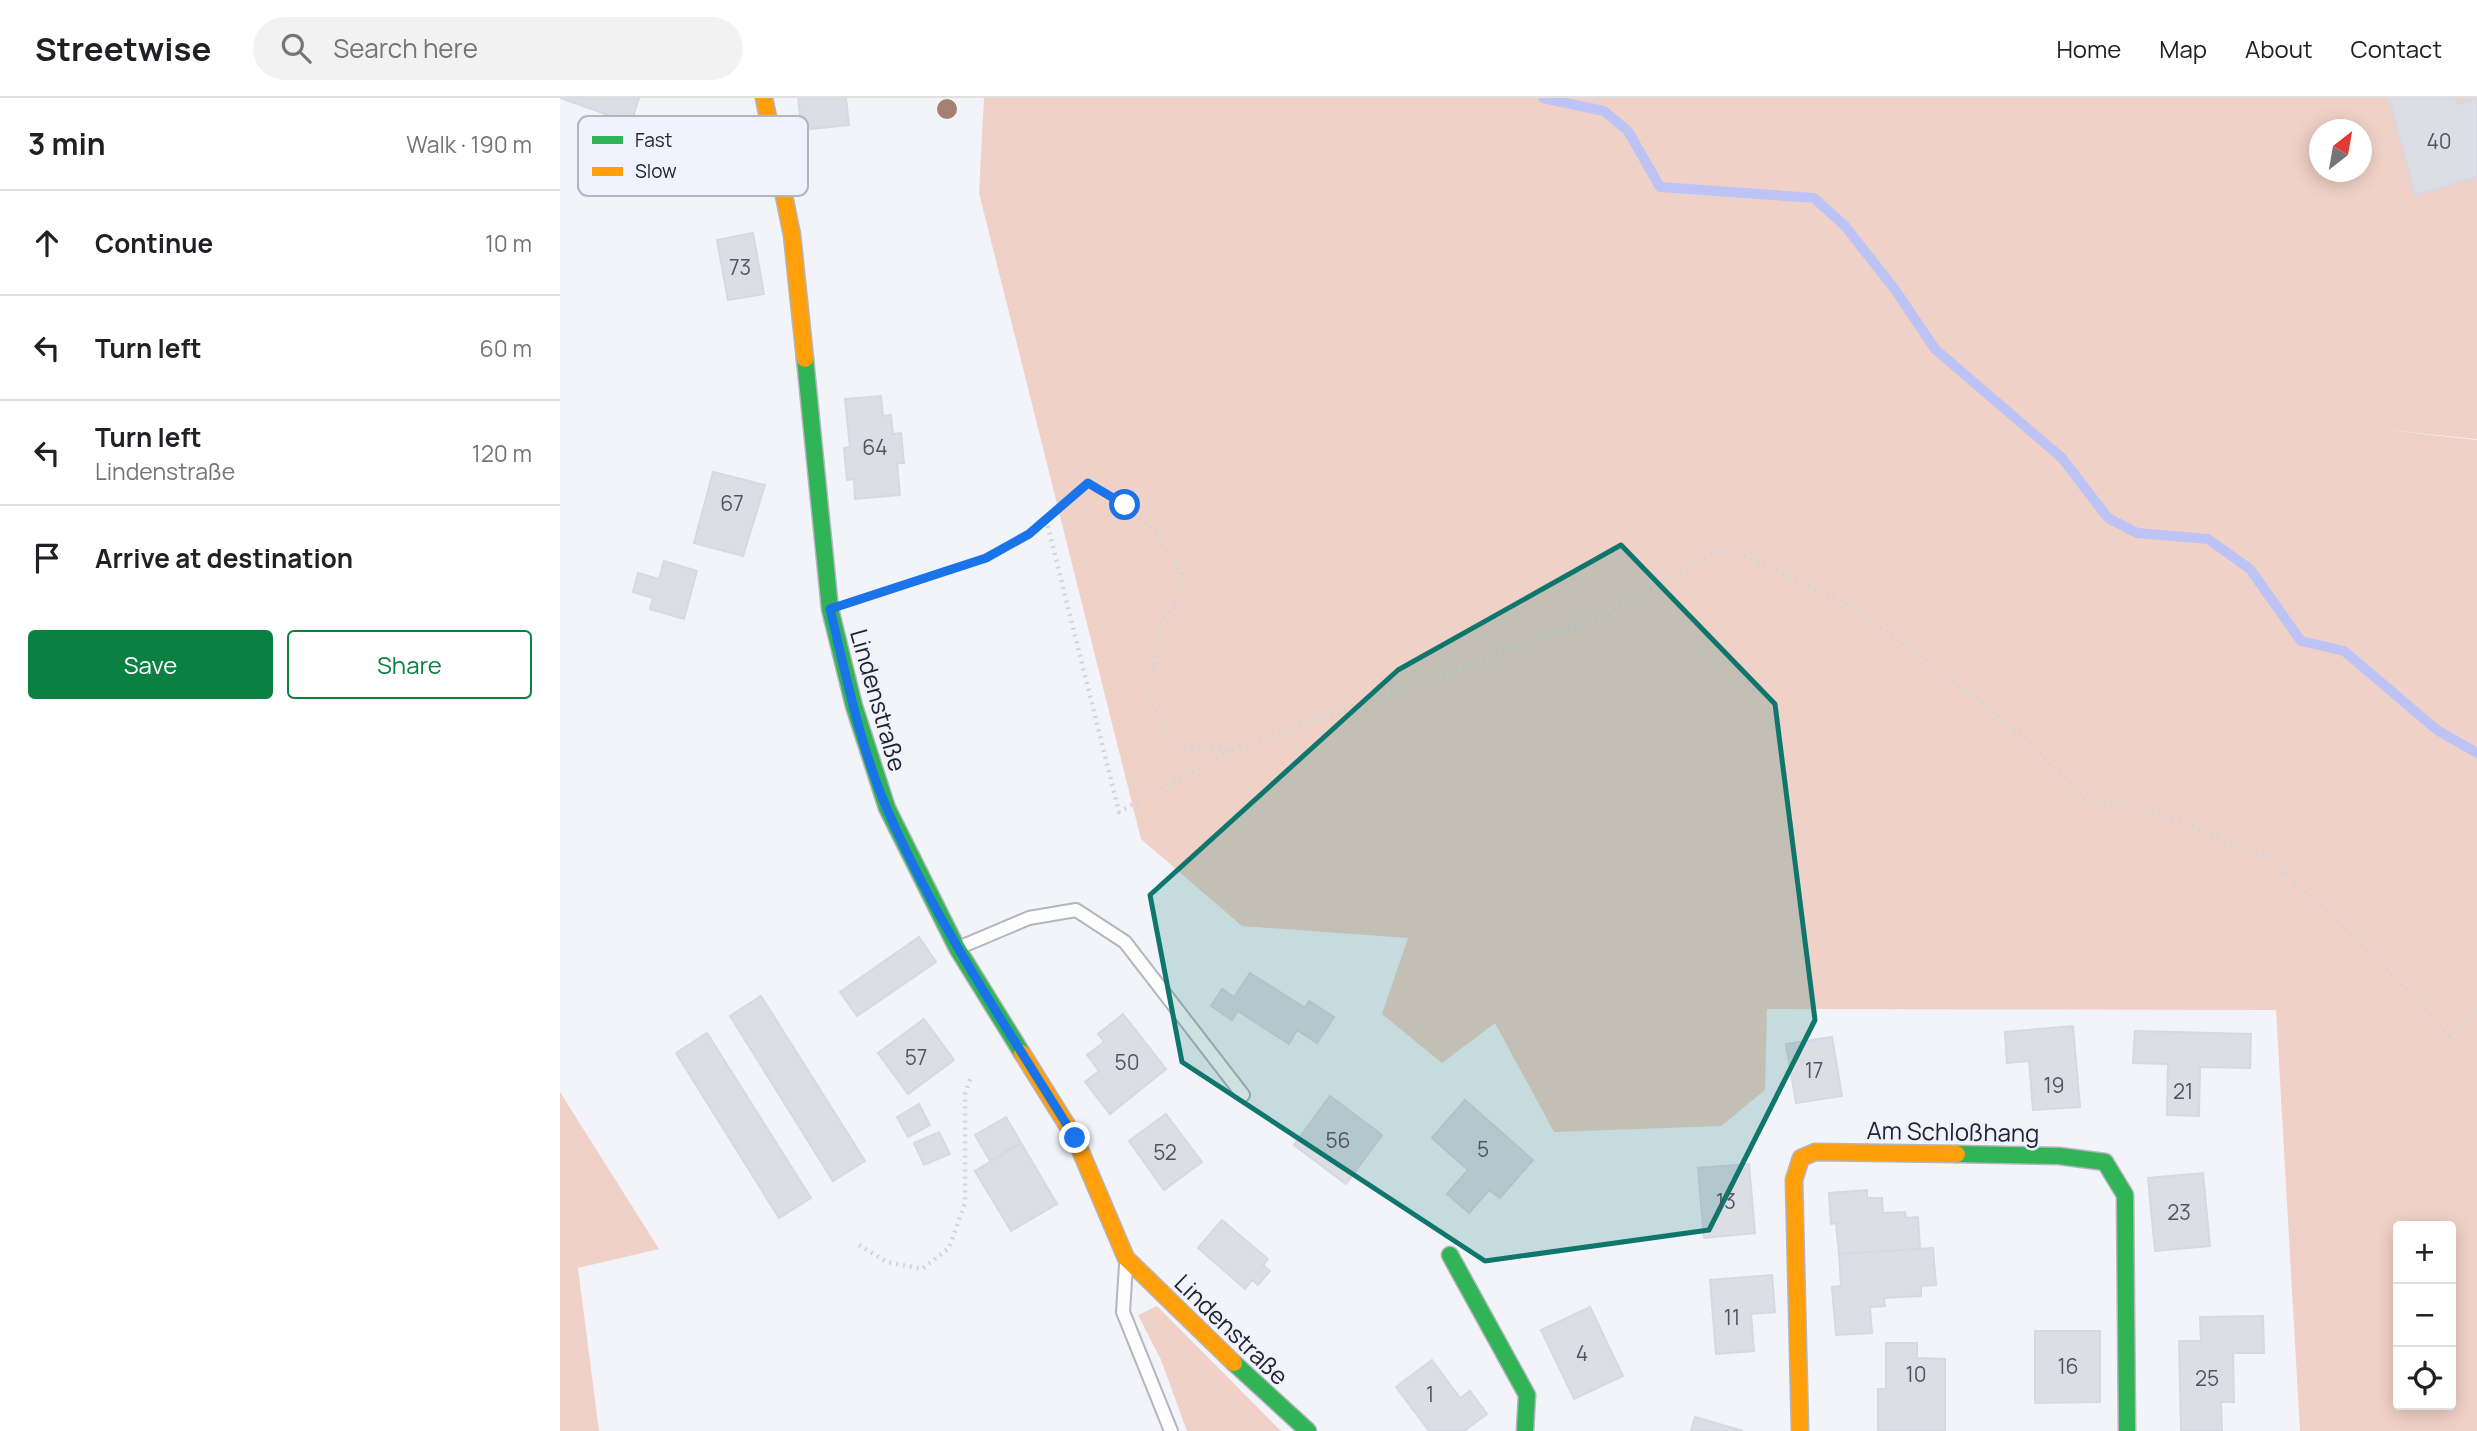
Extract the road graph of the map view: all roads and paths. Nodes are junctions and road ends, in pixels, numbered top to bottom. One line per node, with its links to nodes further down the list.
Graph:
1 (764, 98): 2 (street, Lindenstraße)
2 (768, 116)
3 (784, 196): 5 (street, Lindenstraße)
4 (1046, 519): 5 (path); 6 (path); 6 (path)
5 (830, 609): 7 (street, Lindenstraße)
6 (1233, 750): 8 (path)
7 (957, 948): 10 (lane); 13 (street, Lindenstraße)
8 (2477, 1006)
9 (971, 1077): 11 (path)
10 (1243, 1095)
11 (859, 1245)
12 (1450, 1255): 16 (street)
13 (1126, 1258): 14 (lane, Lindenstraße); 15 (street, Lindenstraße)
14 (1171, 1431)
15 (1308, 1431)
16 (1525, 1431)
17 (1800, 1431): 18 (street, Am Schloßhang)
18 (2127, 1431)

